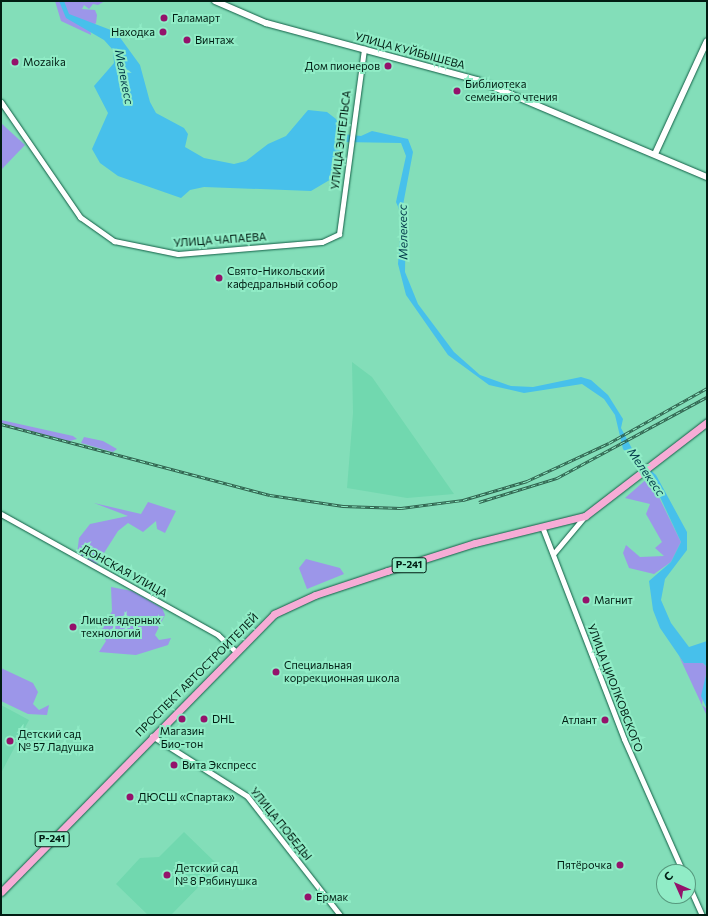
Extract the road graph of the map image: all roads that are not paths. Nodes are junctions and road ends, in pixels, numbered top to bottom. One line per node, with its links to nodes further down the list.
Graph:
1 (215, 1): 3 (main road, УЛИЦА КУЙБЫШЕВА)
2 (707, 41): 5 (main road)
3 (364, 49): 5 (main road, УЛИЦА КУЙБЫШЕВА); 7 (street, УЛИЦА ЭНГЕЛЬСА)
4 (1, 102): 7 (street, УЛИЦА ЧАПАЕВА)
5 (655, 154): 6 (main road, УЛИЦА КУЙБЫШЕВА)
6 (707, 177)
7 (339, 234)
8 (707, 422): 10 (highway, ПРОСПЕКТ АВТОСТРОИТЕЛЕЙ / Р-241)
9 (1, 514): 13 (street, ДОНСКАЯ УЛИЦА)
10 (585, 516): 11 (highway, ПРОСПЕКТ АВТОСТРОИТЕЛЕЙ / Р-241); 12 (street)
11 (543, 529): 12 (street, УЛИЦА ЦИОЛКОВСКОГО); 13 (highway, ПРОСПЕКТ АВТОСТРОИТЕЛЕЙ / Р-241)
12 (554, 553): 15 (street, УЛИЦА ЦИОЛКОВСКОГО)
13 (234, 650): 14 (highway, ПРОСПЕКТ АВТОСТРОИТЕЛЕЙ / Р-241)
14 (152, 736): 16 (highway, ПРОСПЕКТ АВТОСТРОИТЕЛЕЙ / Р-241); 18 (street, УЛИЦА ПОБЕДЫ)
15 (679, 864)
16 (1, 892)
17 (696, 902): 19 (street)
18 (340, 915)
19 (702, 915)

